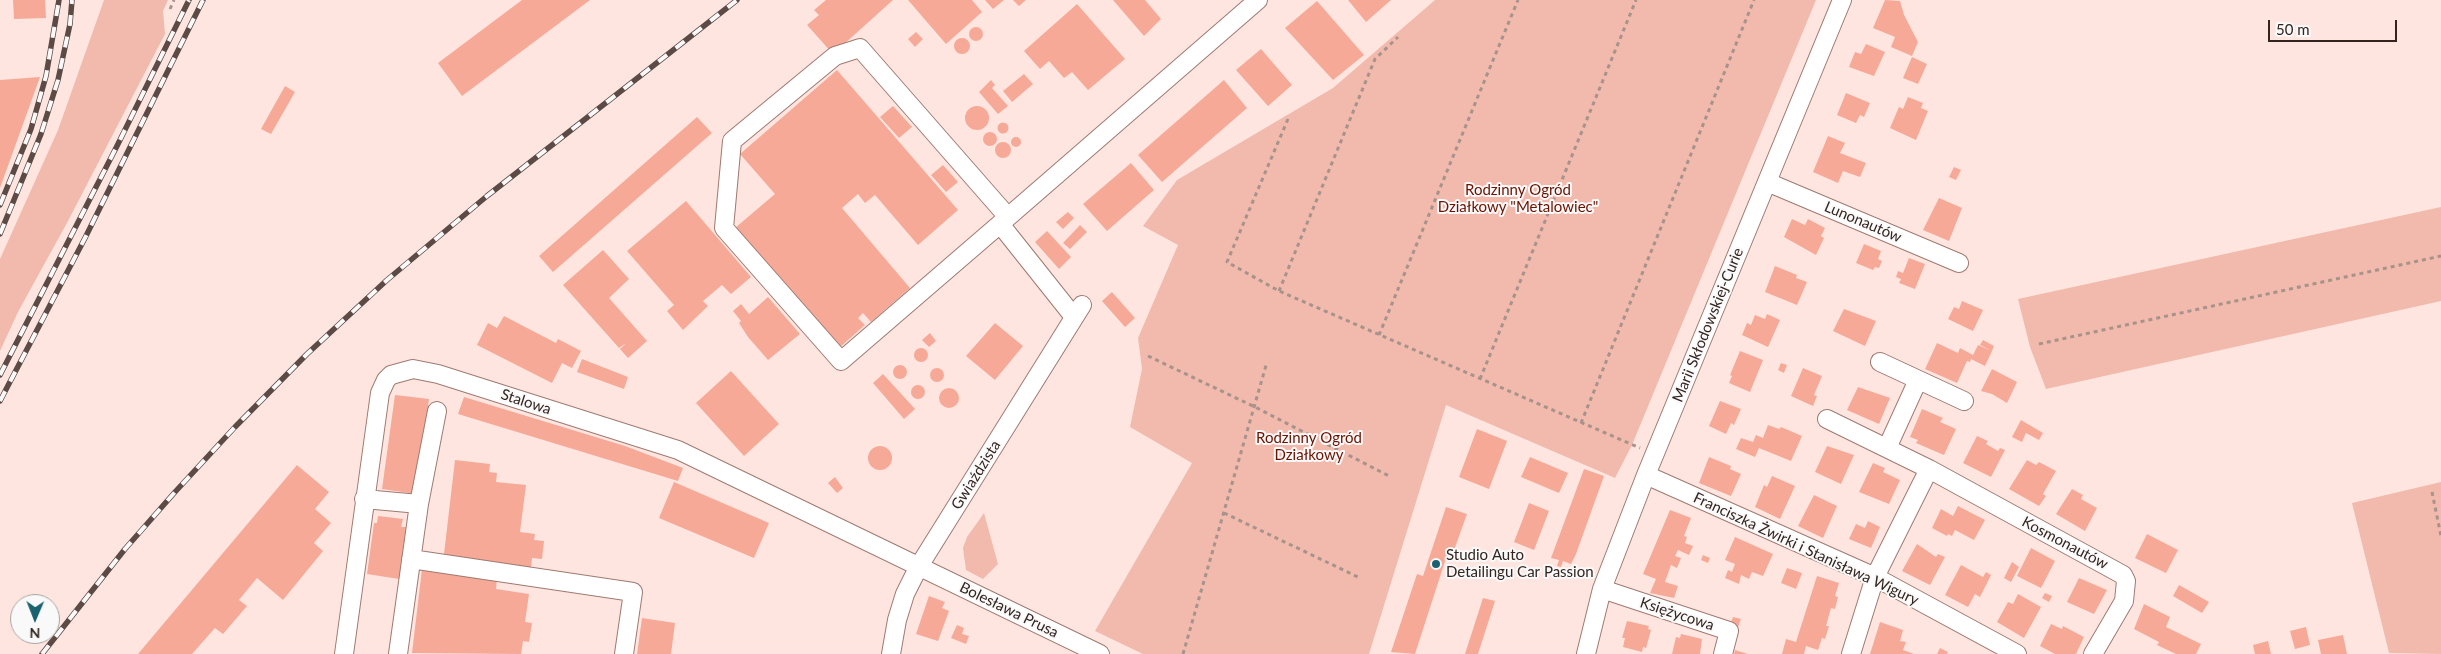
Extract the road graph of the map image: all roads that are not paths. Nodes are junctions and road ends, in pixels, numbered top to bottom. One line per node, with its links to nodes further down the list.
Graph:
1 (1258, 0): 4 (street)
2 (1842, 0): 3 (street, Marii Skłodowskiej-Curie)
3 (1767, 182): 5 (street, Lunonautów); 13 (street, Marii Skłodowskiej-Curie)
4 (1004, 221): 4 (street); 17 (street, Gwiaździsta)
5 (1959, 263)
6 (1880, 362): 7 (street)
7 (1918, 380): 8 (street); 11 (street)
8 (1964, 401)
9 (437, 412): 15 (street)
10 (1827, 419): 11 (street, Kosmonautów)
11 (1887, 448): 12 (street, Kosmonautów)
12 (1929, 469): 18 (street); 29 (street, Kosmonautów)
13 (1646, 475): 18 (street, Franciszka Żwirki i Stanisława Wigury); 19 (street, Marii Skłodowskiej-Curie)
14 (364, 498): 15 (street); 17 (street, Stalowa); 20 (street, Stalowa)
15 (418, 504): 16 (street)
16 (411, 559): 21 (street); 22 (street)
17 (919, 566): 23 (street, Gwiaździsta); 24 (street, Bolesława Prusa)
18 (1875, 577): 27 (street); 28 (street, Franciszka Żwirki i Stanisława Wigury)
19 (1602, 589): 25 (street, Marii Skłodowskiej-Curie); 26 (street, Księżycowa)
20 (344, 654)
21 (398, 654)
22 (624, 654)
23 (891, 654)
24 (1100, 654)
25 (1586, 654)
26 (1723, 654)
27 (1851, 654)
28 (2017, 654)
29 (2093, 654)

